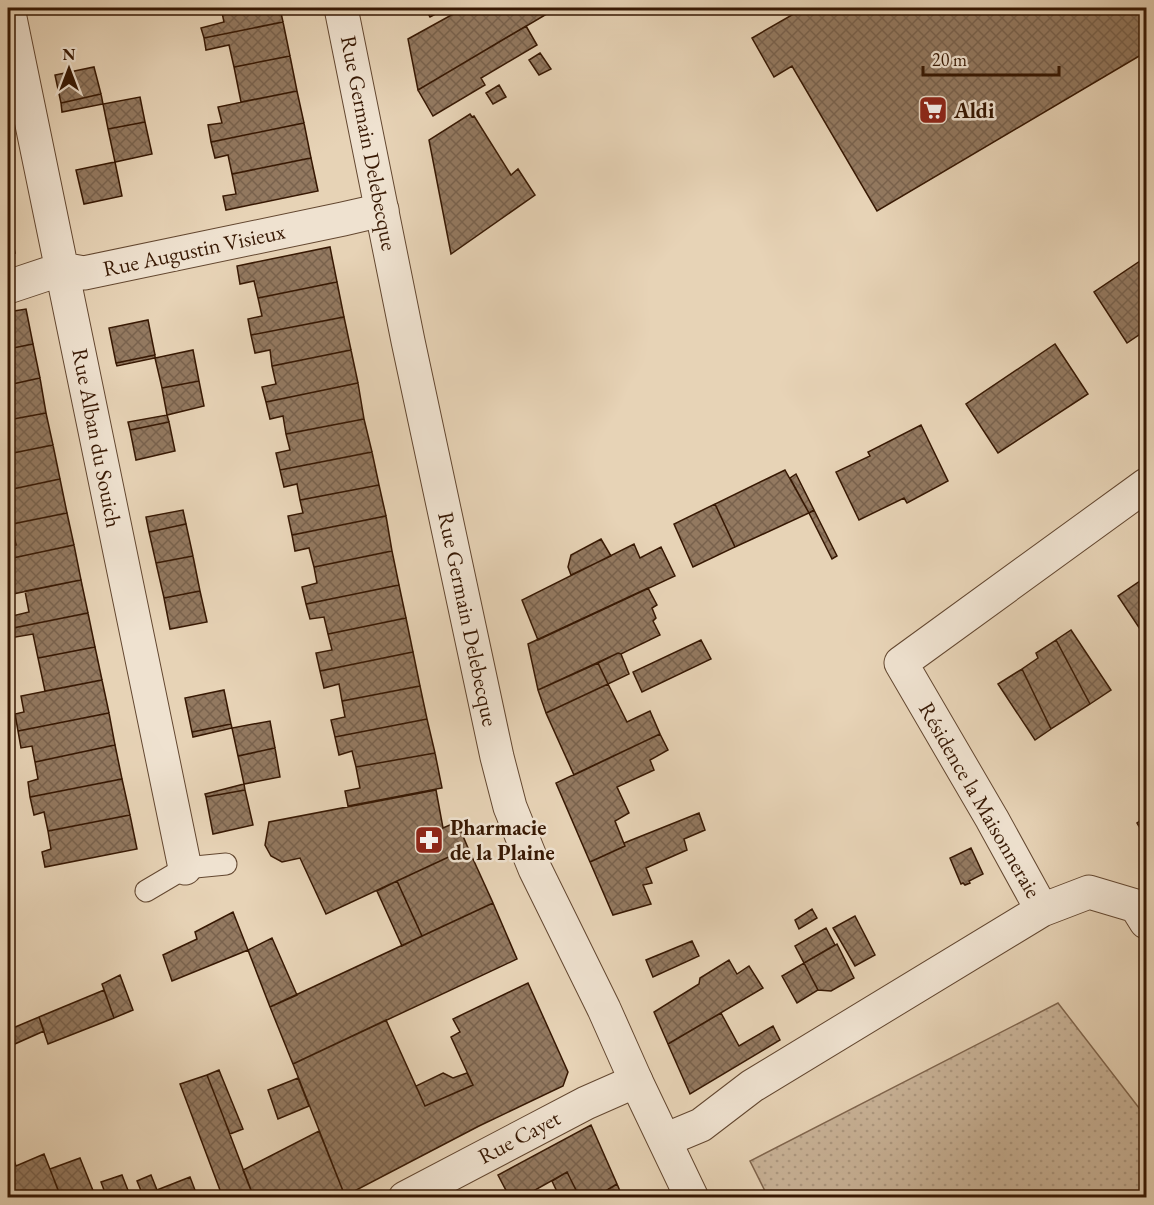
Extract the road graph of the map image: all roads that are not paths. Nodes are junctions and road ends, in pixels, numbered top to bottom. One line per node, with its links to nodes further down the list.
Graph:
1 (8, 8): 4 (street, Rue Alban du Souich)
2 (342, 8): 3 (street, Rue Germain Delebecque)
3 (382, 210): 4 (street, Rue Augustin Visieux); 12 (street, Rue Germain Delebecque)
4 (62, 269): 5 (street, Rue Augustin Visieux); 8 (street, Rue Alban du Souich)
5 (8, 286)
6 (1146, 485): 10 (street, Résidence la Maisonneraie)
7 (226, 864): 8 (lane)
8 (185, 868): 9 (lane)
9 (146, 891)
10 (1042, 910): 11 (street); 13 (street, Résidence la Maisonneraie)
11 (1146, 922)
12 (636, 1082): 13 (street, Rue Germain Delebecque); 14 (street, Rue Cayet)
13 (665, 1140): 15 (street, Rue Germain Delebecque)
14 (405, 1197)
15 (692, 1197)

